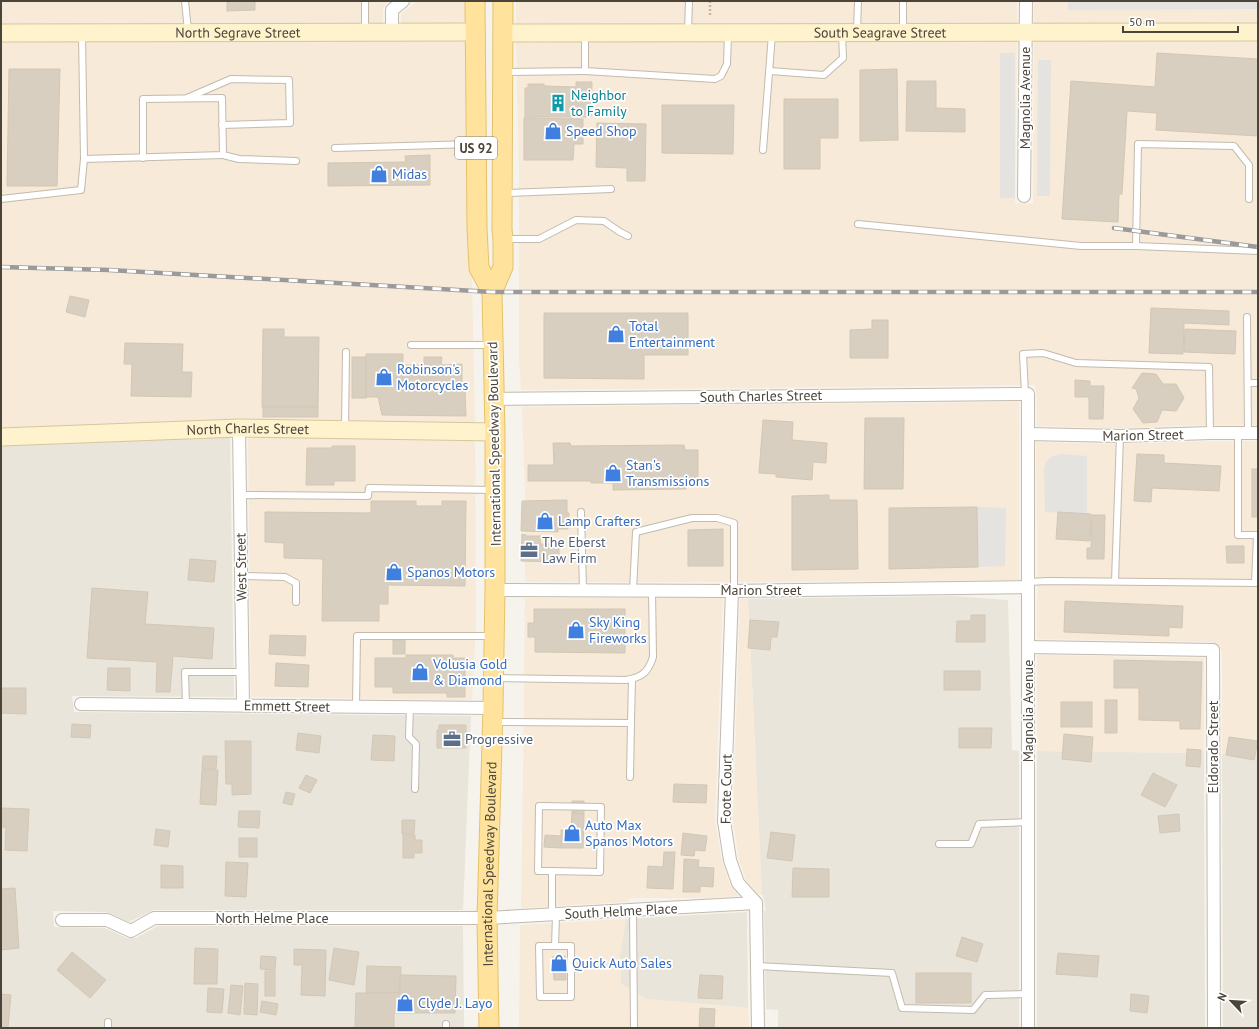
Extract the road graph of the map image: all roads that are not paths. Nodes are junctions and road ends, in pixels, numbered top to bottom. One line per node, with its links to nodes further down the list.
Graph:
1 (185, 1): 18 (lane)
2 (365, 1): 11 (lane)
3 (403, 1): 12 (street)
4 (475, 1): 13 (main road, International Speedway Boulevard / US 92)
5 (490, 1): 19 (main road)
6 (503, 1): 19 (main road, International Speedway Boulevard / US 92)
7 (689, 1): 21 (lane)
8 (858, 1): 24 (lane)
9 (903, 1): 25 (lane)
10 (1026, 1): 14 (street, Magnolia Avenue)
11 (365, 32): 12 (street, North Segrave Street); 18 (street, North Segrave Street)
12 (392, 32): 13 (street, North Segrave Street)
13 (476, 32): 31 (main road, International Speedway Boulevard / US 92); 44 (main road)
14 (1025, 32): 15 (street, South Seagrave Street); 25 (street, South Seagrave Street); 40 (street, Magnolia Avenue)
15 (1258, 32)
16 (1, 33): 17 (street, North Segrave Street)
17 (82, 33): 18 (street, North Segrave Street); 36 (lane)
18 (188, 33)
19 (502, 33): 20 (street, South Seagrave Street); 28 (main road, International Speedway Boulevard / US 92)
20 (585, 33): 21 (street, South Seagrave Street); 26 (lane)
21 (688, 33): 22 (street, South Seagrave Street)
22 (729, 33): 23 (street, South Seagrave Street); 26 (lane)
23 (772, 33): 24 (street, South Seagrave Street); 27 (lane)
24 (850, 33): 25 (street, South Seagrave Street); 27 (lane)
25 (903, 33)
26 (585, 70): 28 (lane)
27 (770, 71): 33 (lane)
28 (502, 72): 39 (main road, International Speedway Boulevard / US 92)
29 (184, 100): 30 (lane); 30 (lane); 35 (lane)
30 (222, 125): 34 (lane)
31 (476, 144): 32 (lane); 48 (main road, International Speedway Boulevard / US 92)
32 (335, 148)
33 (763, 150)
34 (223, 156): 35 (lane); 37 (lane)
35 (143, 158): 36 (lane)
36 (84, 159): 41 (lane)
37 (296, 162)
38 (612, 190): 39 (lane)
39 (502, 194): 44 (main road, International Speedway Boulevard / US 92)
40 (1024, 196)
41 (1, 199)
42 (1249, 199): 46 (lane)
43 (858, 224): 46 (lane)
44 (502, 234): 45 (lane); 48 (main road, International Speedway Boulevard / US 92)
45 (628, 236)
46 (1136, 246): 47 (lane)
47 (1258, 251)
48 (492, 292): 51 (main road, International Speedway Boulevard / US 92)
49 (1247, 317): 53 (lane)
50 (412, 345): 51 (lane)
51 (493, 345): 56 (main road, International Speedway Boulevard / US 92)
52 (346, 352): 58 (lane)
53 (1248, 383): 54 (lane); 61 (lane)
54 (1258, 383)
55 (1026, 394): 56 (street, South Charles Street); 60 (lane); 62 (street, Magnolia Avenue)
56 (494, 399): 59 (main road, International Speedway Boulevard / US 92)
57 (239, 428): 58 (street, North Charles Street); 64 (street, North Charles Street); 66 (street, West Street)
58 (346, 429): 59 (street, North Charles Street)
59 (495, 432): 65 (main road, International Speedway Boulevard / US 92)
60 (1210, 433): 61 (street, Marion Street); 63 (street, Marion Street)
61 (1248, 433): 70 (lane)
62 (1028, 434): 63 (street, Marion Street); 71 (street, Magnolia Avenue)
63 (1120, 436): 69 (lane)
64 (1, 437)
65 (495, 490): 66 (lane); 72 (main road, International Speedway Boulevard / US 92)
66 (240, 495): 68 (street, West Street)
67 (581, 512): 73 (lane)
68 (241, 576): 77 (lane); 80 (street, West Street)
69 (1115, 581): 70 (lane); 71 (lane)
70 (1256, 583)
71 (1028, 585): 76 (street, Marion Street); 79 (street, Magnolia Avenue)
72 (495, 590): 73 (street, Marion Street); 78 (main road, International Speedway Boulevard / US 92)
73 (583, 590): 74 (street, Marion Street)
74 (633, 590): 75 (street, Marion Street); 76 (lane)
75 (652, 590): 76 (street, Marion Street); 82 (lane)
76 (733, 590): 95 (street, Foote Court)
77 (296, 602)
78 (494, 636): 81 (main road, International Speedway Boulevard / US 92); 86 (lane)
79 (1028, 647): 92 (street, Magnolia Avenue); 107 (street, Eldorado Street)
80 (242, 672): 84 (lane); 85 (street, West Street)
81 (493, 678): 82 (lane); 88 (main road, International Speedway Boulevard / US 92)
82 (632, 679): 89 (lane)
83 (81, 704): 84 (street, Emmett Street)
84 (186, 705): 85 (street, Emmett Street)
85 (243, 705): 86 (street, Emmett Street)
86 (356, 707): 87 (street, Emmett Street)
87 (410, 707): 88 (street, Emmett Street); 91 (lane)
88 (493, 715): 89 (lane); 98 (main road, International Speedway Boulevard / US 92)
89 (631, 723): 90 (lane)
90 (630, 777)
91 (415, 789)
92 (1028, 822): 93 (lane); 102 (street, Magnolia Avenue)
93 (939, 844)
94 (552, 871): 94 (lane); 97 (lane)
95 (756, 904): 96 (street, South Helme Place); 101 (street)
96 (633, 910): 97 (street, South Helme Place); 104 (lane)
97 (554, 915): 98 (street, South Helme Place); 100 (lane)
98 (487, 918): 99 (street, North Helme Place); 103 (main road, International Speedway Boulevard / US 92)
99 (62, 920)
100 (555, 946): 100 (lane)
101 (756, 966): 102 (lane); 105 (street)
102 (1028, 994): 106 (street, Magnolia Avenue)
103 (489, 1028)
104 (634, 1028)
105 (758, 1028)
106 (1028, 1028)
107 (1214, 1028)

